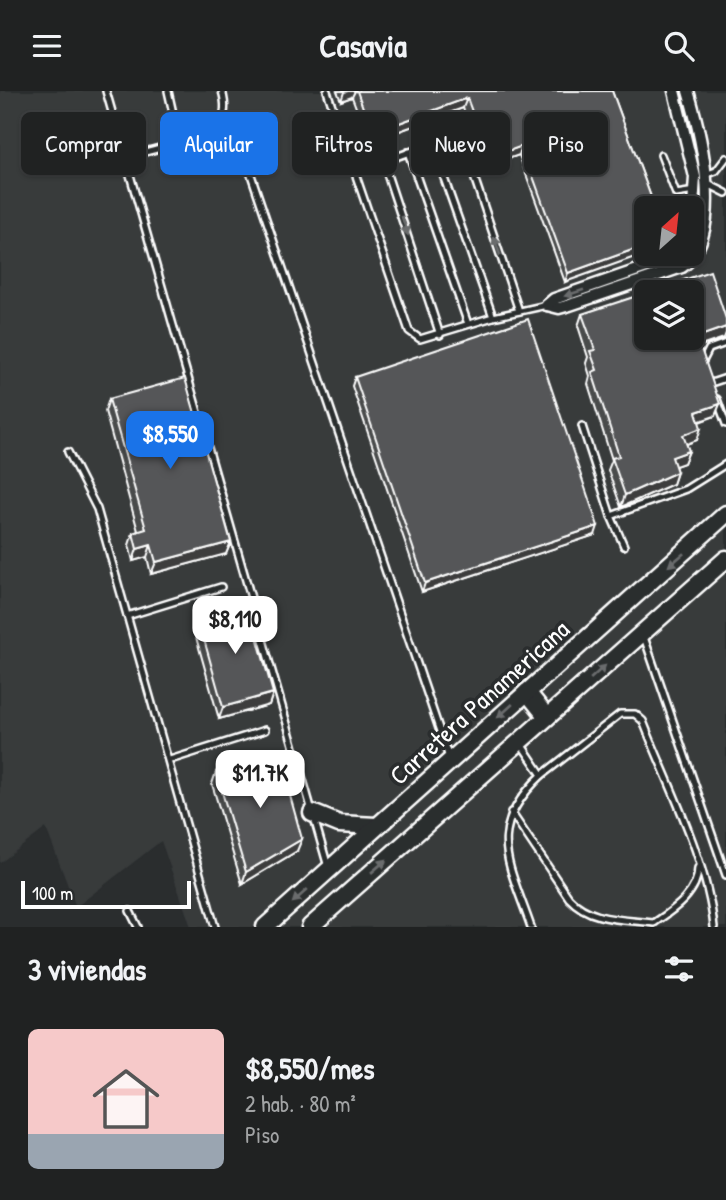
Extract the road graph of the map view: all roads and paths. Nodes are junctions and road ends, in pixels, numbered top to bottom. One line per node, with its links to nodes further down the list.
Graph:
1 (106, 91): 7 (lane)
2 (168, 91): 8 (lane)
3 (222, 91): 9 (lane)
4 (327, 91): 10 (lane)
5 (688, 91): 6 (street); 23 (street)
6 (674, 93): 22 (street)
7 (112, 112)
8 (173, 112)
9 (223, 112)
10 (334, 112)
11 (411, 151): 12 (lane)
12 (408, 152): 14 (lane); 31 (lane)
13 (661, 155): 24 (lane)
14 (397, 156)
15 (726, 158): 23 (lane)
16 (130, 175): 56 (lane)
17 (251, 175): 53 (lane)
18 (355, 175): 32 (lane)
19 (387, 175): 32 (lane, one-way to 32)
20 (443, 175): 30 (lane)
21 (471, 175): 29 (lane, one-way to 21)
22 (695, 177): 23 (lane); 24 (street)
23 (709, 179): 25 (lane); 28 (street)
24 (695, 191): 26 (street)
25 (726, 193)
26 (695, 196)
27 (649, 266): 28 (street, one-way to 28)
28 (547, 305): 29 (lane)
29 (519, 311): 30 (lane)
30 (493, 317): 31 (lane)
31 (468, 324): 32 (lane)
32 (440, 335)
33 (726, 343): 35 (lane)
34 (726, 378): 35 (lane)
35 (711, 383): 36 (lane)
36 (726, 424)
37 (582, 426): 42 (lane)
38 (68, 452): 46 (lane)
39 (723, 467): 40 (lane); 42 (lane)
40 (726, 477)
41 (726, 514): 48 (main road, Carretera Panamericana, one-way to 48)
42 (611, 516): 43 (lane)
43 (624, 546)
44 (726, 559): 47 (main road)
45 (221, 587): 46 (lane)
46 (127, 617): 52 (lane)
47 (642, 633): 49 (main road, one-way to 47); 59 (lane)
48 (527, 692): 49 (main road); 53 (main road, Carretera Panamericana, one-way to 53)
49 (547, 717): 51 (main road)
50 (265, 730): 52 (lane)
51 (519, 742): 54 (lane); 67 (main road, one-way to 51)
52 (170, 760): 65 (lane)
53 (450, 761): 57 (main road, Carretera Panamericana)
54 (542, 775): 55 (lane); 58 (lane)
55 (511, 812): 63 (lane); 68 (lane)
56 (312, 813): 57 (main road); 60 (lane)
57 (376, 826): 60 (main road, Carretera Panamericana)
58 (698, 861): 63 (lane); 69 (lane)
59 (724, 861): 61 (lane)
60 (328, 870): 66 (main road, Carretera Panamericana, one-way to 66)
61 (726, 875)
62 (130, 911): 64 (lane)
63 (653, 925)
64 (138, 927)
65 (215, 927)
66 (265, 927)
67 (310, 927)
68 (531, 927)
69 (714, 927)

